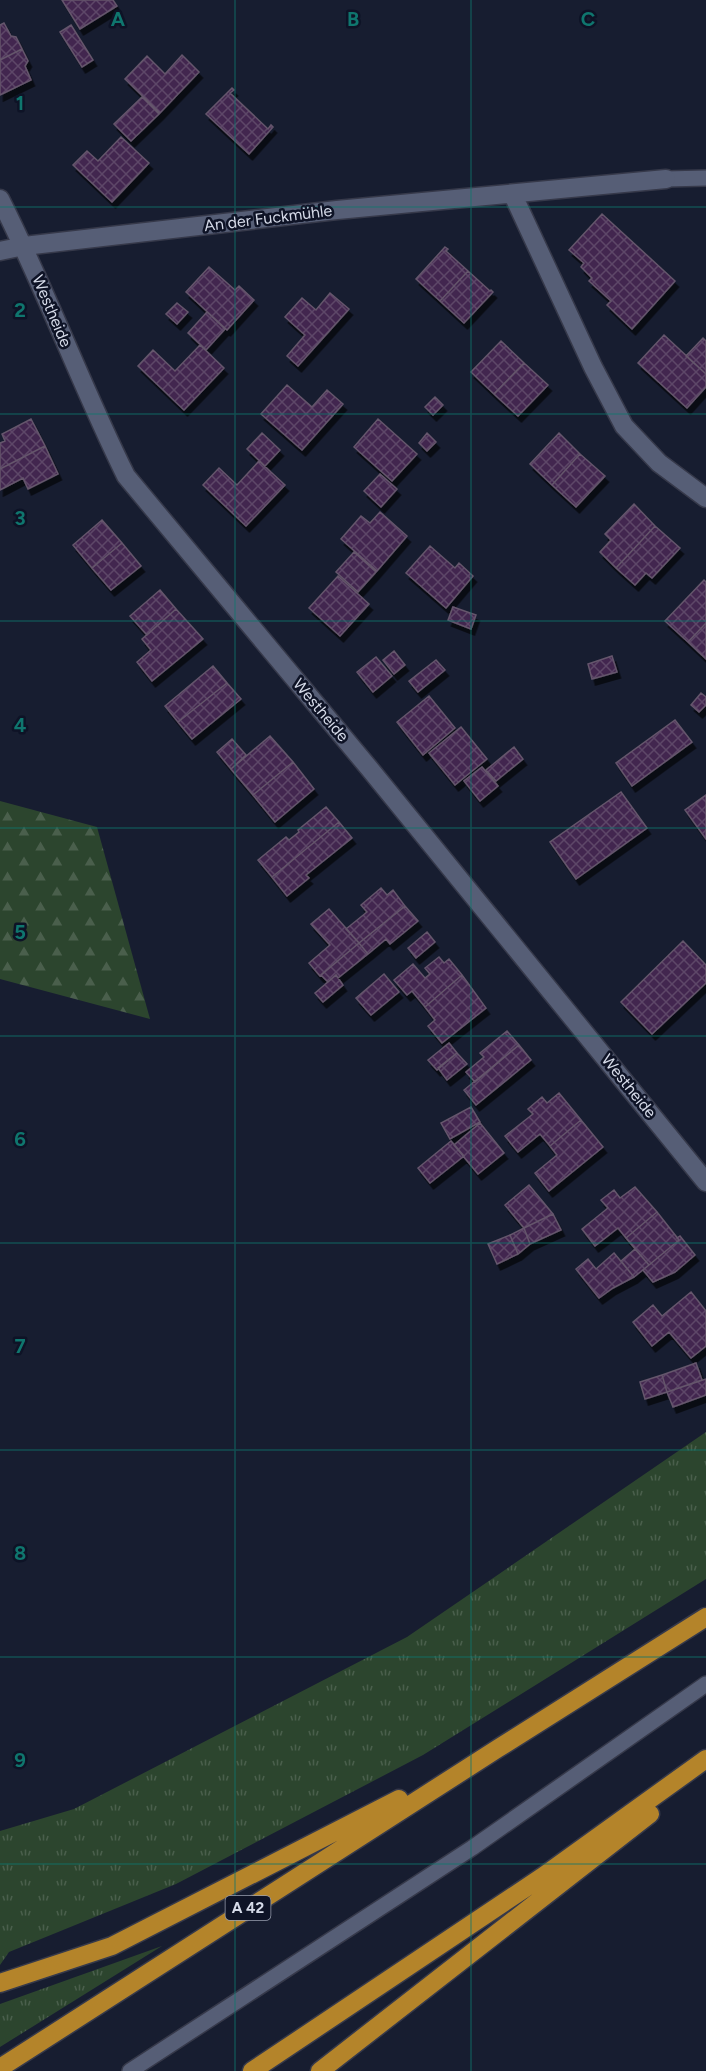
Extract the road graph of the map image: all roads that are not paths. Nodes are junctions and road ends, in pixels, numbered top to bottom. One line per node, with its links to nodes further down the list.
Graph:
1 (706, 178): 2 (lane, An der Fuckmühle)
2 (666, 179): 3 (street, An der Fuckmühle)
3 (513, 195): 5 (street, An der Fuckmühle); 7 (street)
4 (0, 199): 5 (street, Westheide)
5 (24, 246): 6 (street, An der Fuckmühle); 8 (street, Westheide)
6 (0, 251)
7 (706, 498)
8 (706, 1182)
9 (706, 1617): 11 (highway, A 42)
10 (706, 1683): 16 (lane)
11 (496, 1749): 14 (highway); 15 (highway, A 42)
12 (706, 1759): 17 (highway)
13 (706, 1769): 18 (highway)
14 (0, 1983)
15 (0, 2068)
16 (130, 2071)
17 (252, 2071)
18 (320, 2071)

